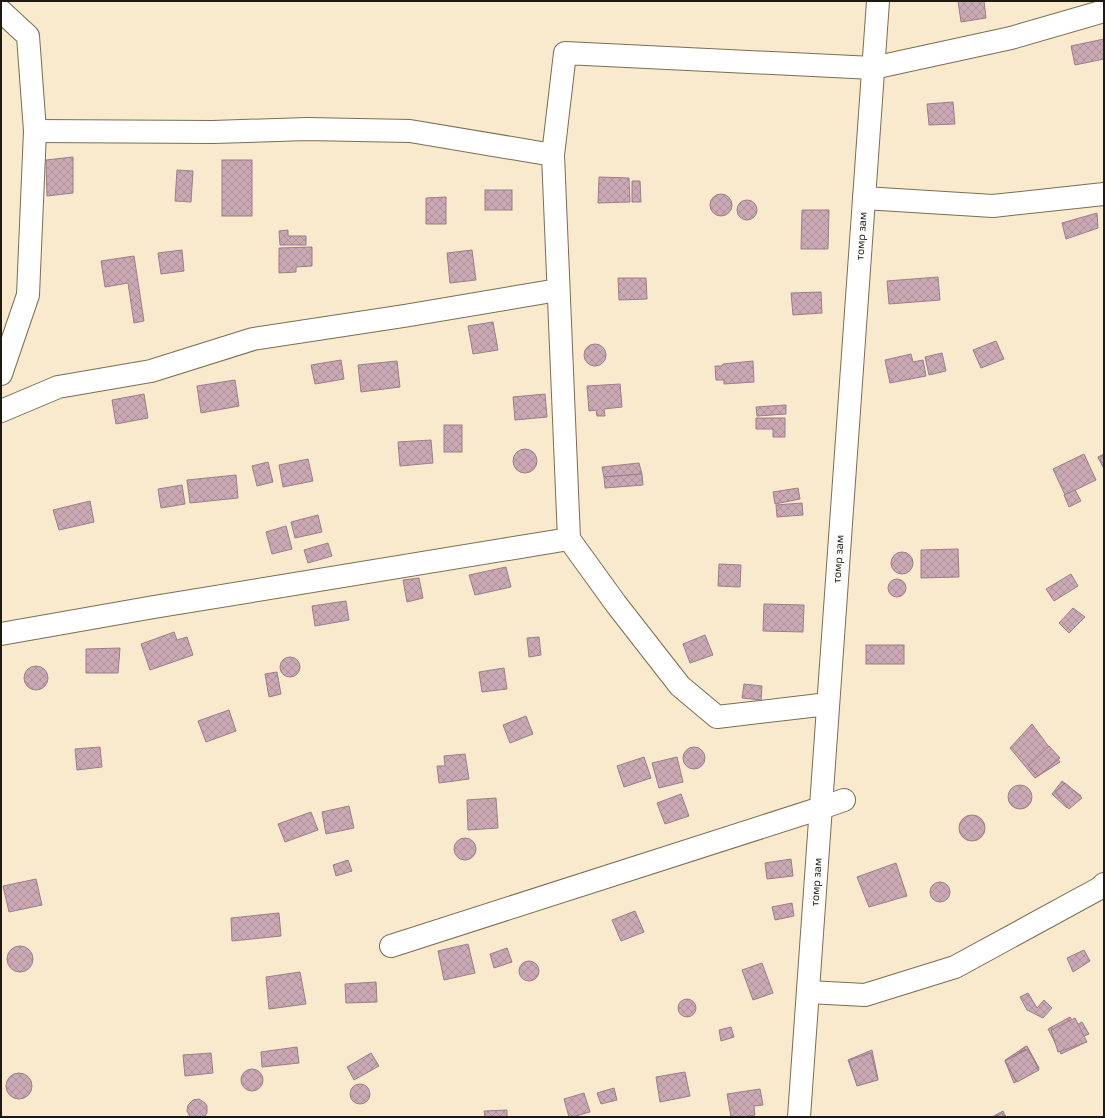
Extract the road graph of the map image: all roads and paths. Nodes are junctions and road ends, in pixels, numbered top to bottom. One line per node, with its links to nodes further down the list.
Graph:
1 (878, 1): 4 (street, томр зам)
2 (1, 11): 5 (street)
3 (1104, 11): 4 (street)
4 (873, 68): 6 (street); 8 (street, томр зам)
5 (35, 131): 6 (street); 10 (street)
6 (553, 155): 9 (street)
7 (1104, 194): 8 (street)
8 (864, 198): 14 (street, томр зам)
9 (558, 290): 11 (street); 12 (street)
10 (1, 374)
11 (1, 411)
12 (569, 539): 13 (street); 14 (street)
13 (1, 634)
14 (828, 704): 16 (street, томр зам)
15 (844, 800): 16 (street)
16 (821, 808): 18 (street); 19 (street, томр зам)
17 (1104, 884): 19 (street)
18 (391, 946)
19 (808, 992): 20 (street, томр зам)
20 (799, 1117)

